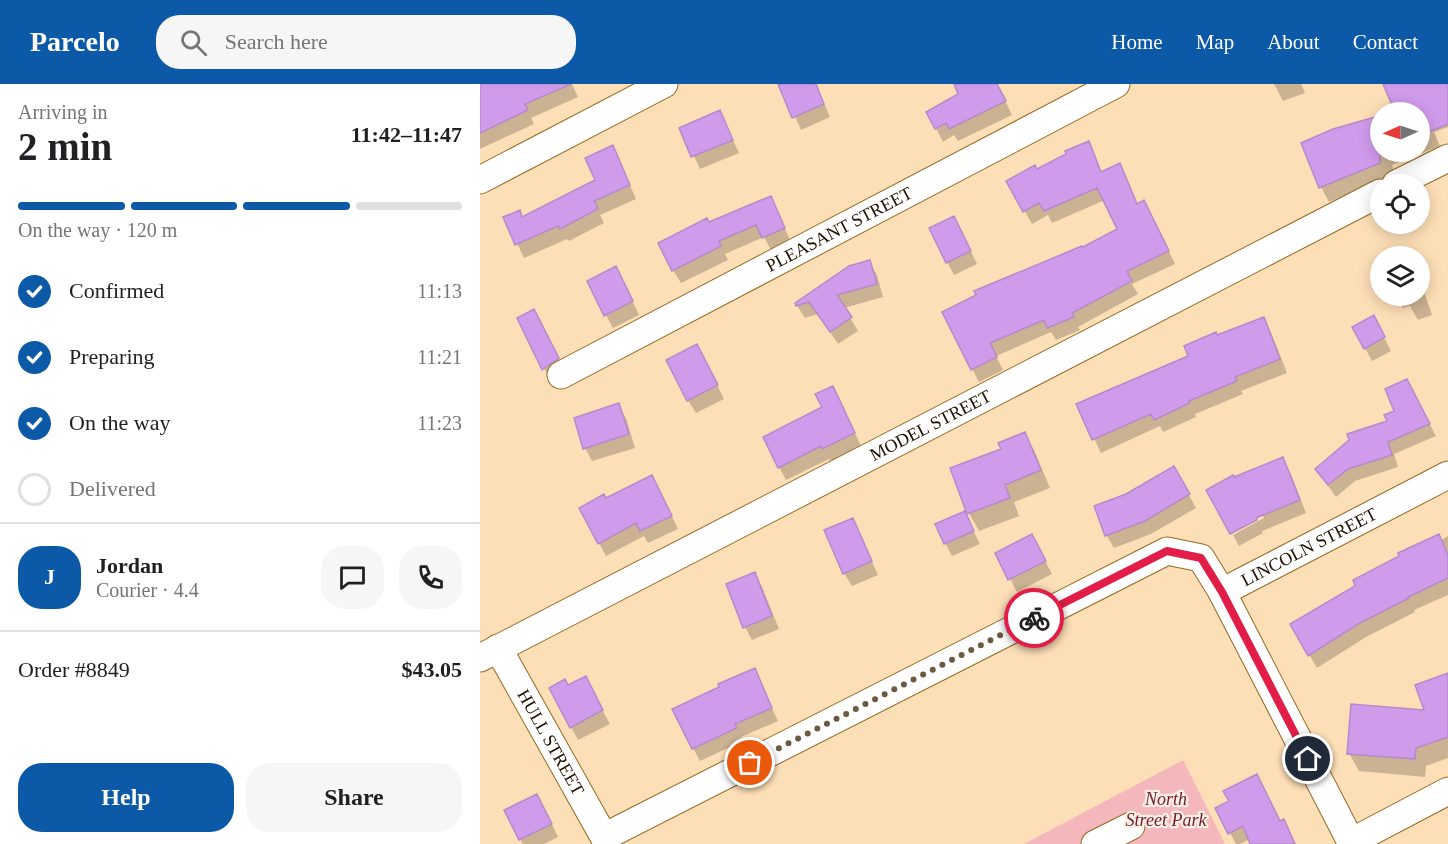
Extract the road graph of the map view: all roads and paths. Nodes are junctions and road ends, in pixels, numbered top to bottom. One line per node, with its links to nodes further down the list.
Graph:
1 (664, 84): 5 (street)
2 (1116, 84): 7 (street, PLEASANT STREET)
3 (1448, 158): 4 (street)
4 (1416, 174)
5 (480, 180)
6 (1370, 198): 10 (street, MODEL STREET)
7 (561, 375)
8 (1448, 475): 9 (street, LINCOLN STREET)
9 (1222, 592): 13 (street, LINCOLN STREET); 14 (street)
10 (489, 653): 13 (street, HULL STREET)
11 (1448, 791): 14 (street)
12 (1131, 826): 15 (street)
13 (604, 837)
14 (1351, 843)
15 (1095, 844)

